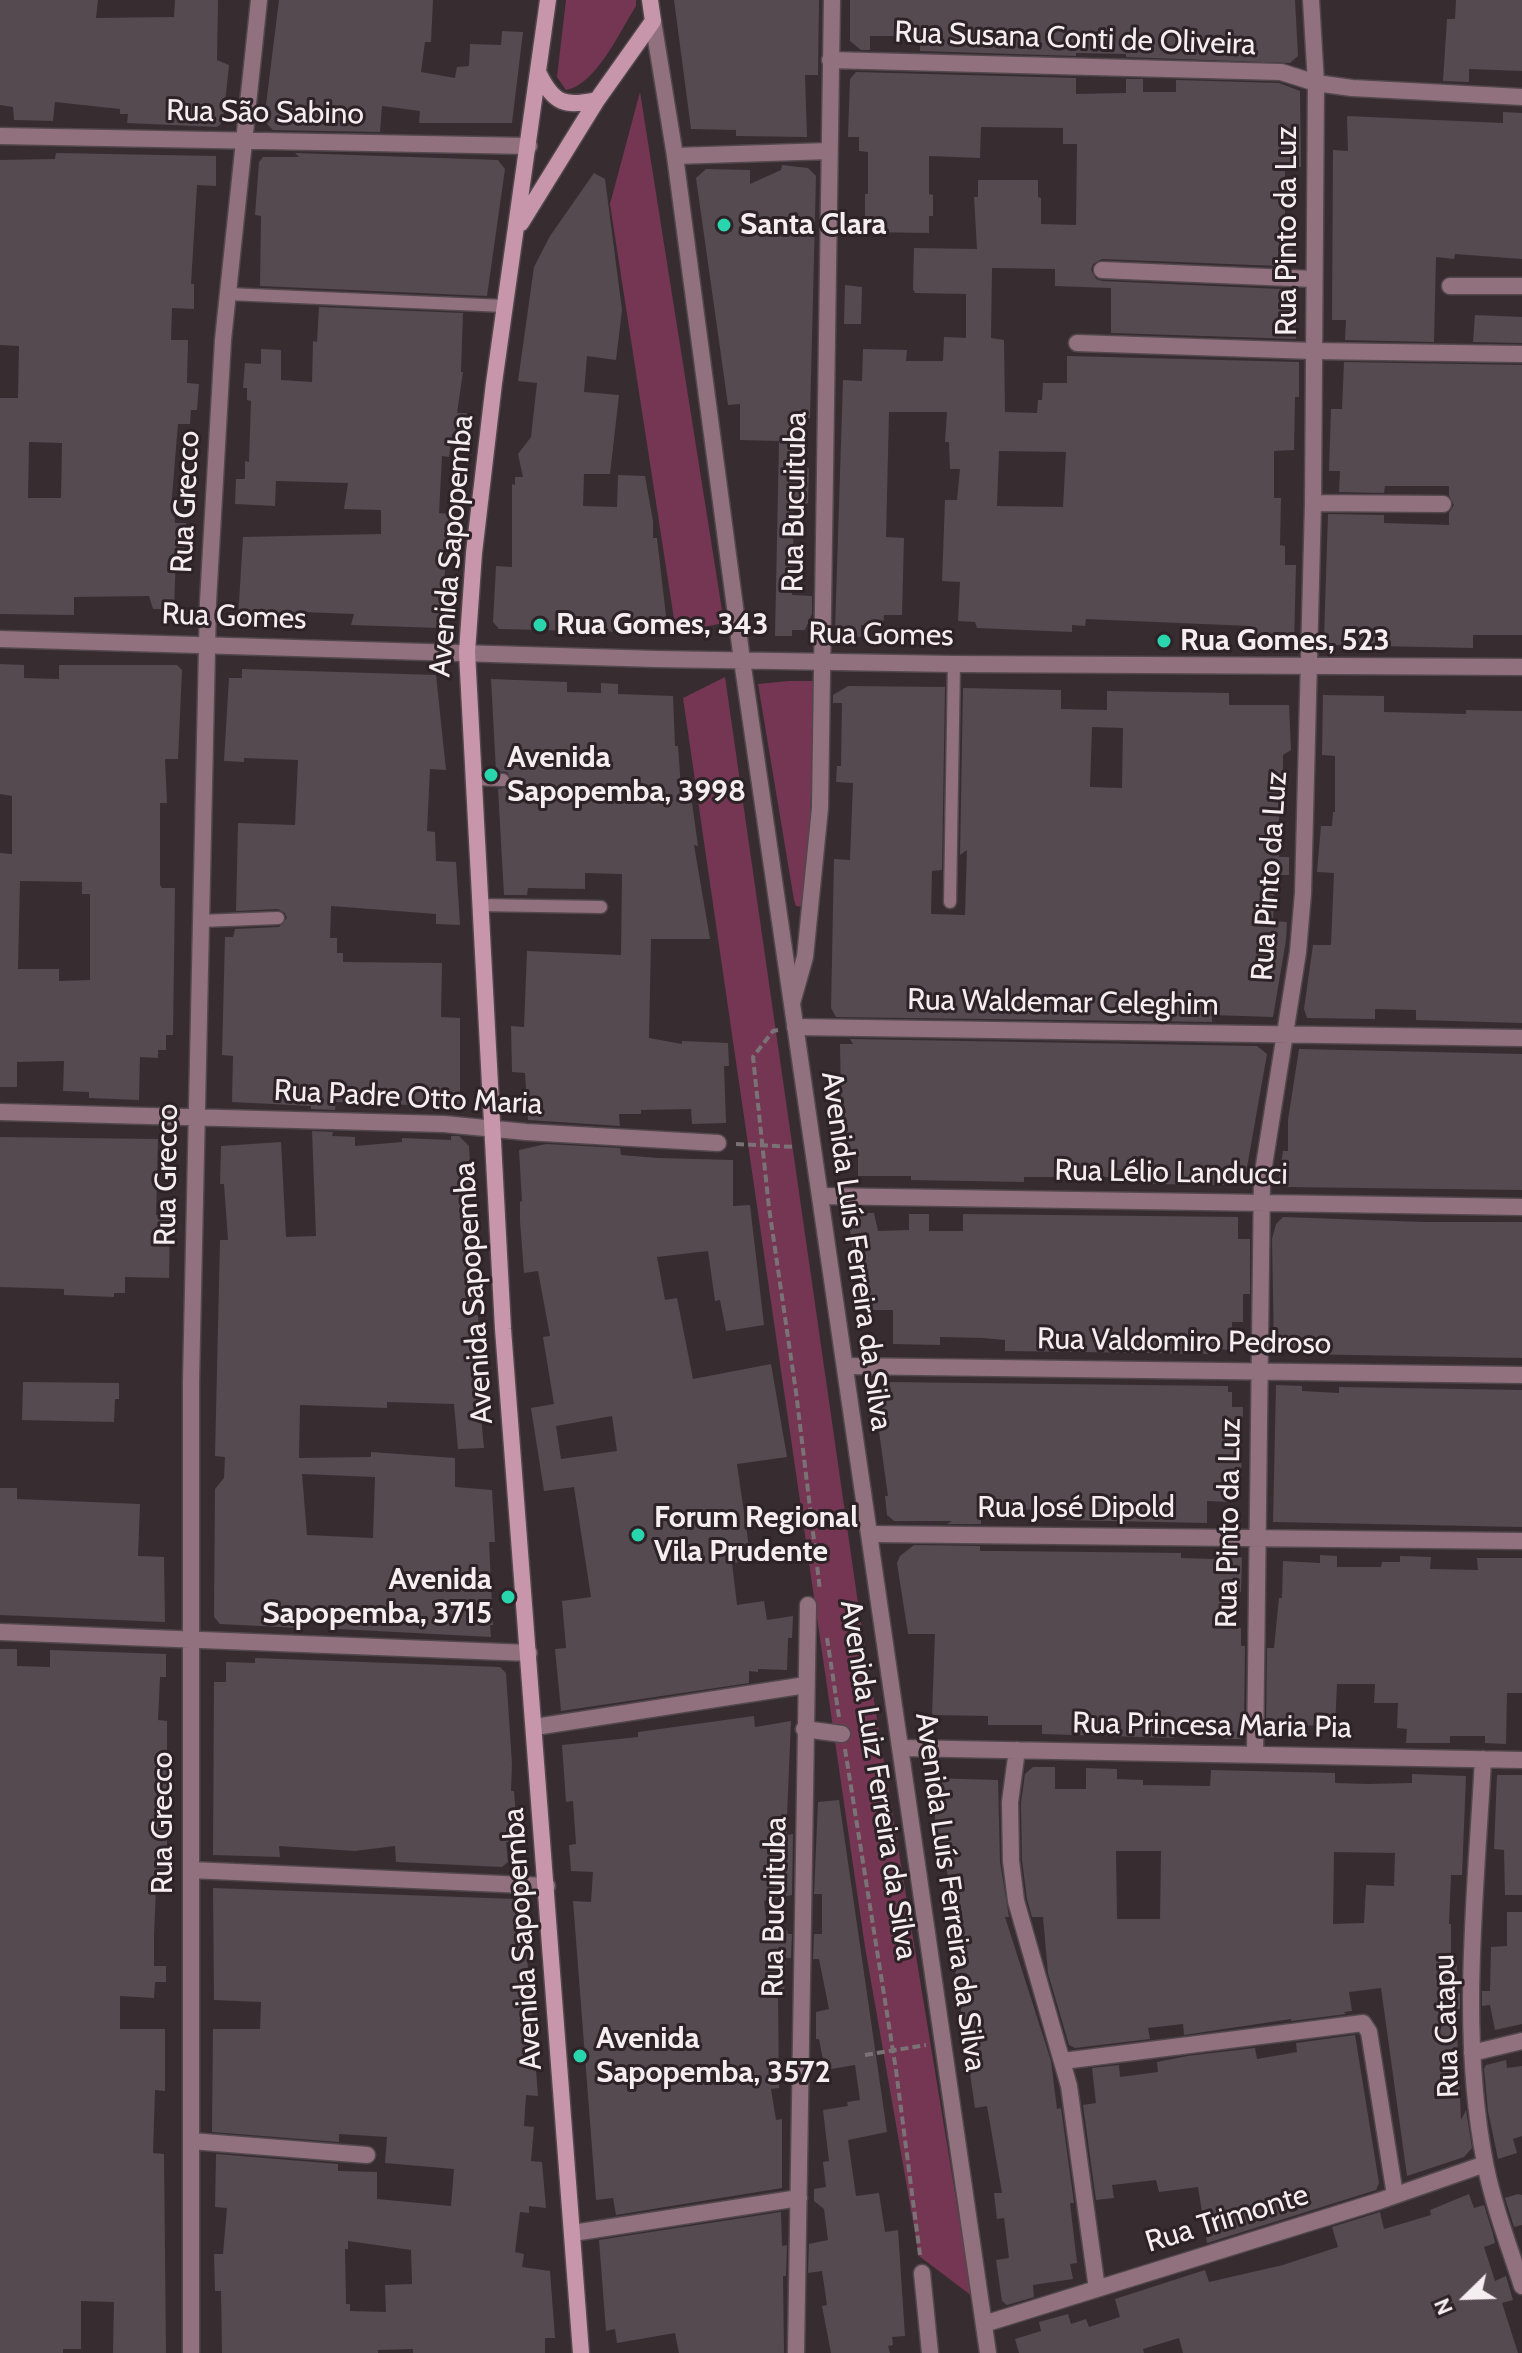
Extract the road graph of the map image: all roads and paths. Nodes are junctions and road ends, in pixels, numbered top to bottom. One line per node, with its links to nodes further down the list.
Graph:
1 (259, 0): 13 (street, Rua Grecco)
2 (548, 0): 8 (main road, Avenida Sapopemba)
3 (650, 0): 6 (main road)
4 (832, 0): 7 (street, Rua Bucuituba)
5 (1311, 0): 9 (street, Rua Pinto da Luz)
6 (653, 21): 11 (main road, Avenida Sapopemba); 16 (street)
7 (830, 60): 9 (street, Rua Susana Conti de Oliveira); 15 (street, Rua Bucuituba)
8 (539, 74): 11 (main road); 14 (main road, Avenida Sapopemba)
9 (1316, 83): 10 (street, Rua Susana Conti de Oliveira); 19 (street, Rua Pinto da Luz)
10 (1522, 97)
11 (597, 100): 17 (main road, Avenida Sapopemba)
12 (0, 136): 13 (street, Rua São Sabino)
13 (244, 141): 14 (street, Rua São Sabino); 22 (street, Rua Grecco)
14 (529, 146): 17 (main road, Avenida Sapopemba)
15 (829, 151): 16 (street); 33 (street, Rua Bucuituba)
16 (675, 156): 32 (street, Avenida Luís Ferreira da Silva)
17 (517, 230): 23 (main road, Avenida Sapopemba)
18 (1102, 270): 19 (street)
19 (1314, 279): 25 (street, Rua Pinto da Luz)
20 (1450, 286): 21 (street)
21 (1522, 286)
22 (228, 294): 23 (lane); 30 (street, Rua Grecco)
23 (505, 306): 31 (main road, Avenida Sapopemba)
24 (1077, 343): 25 (street)
25 (1314, 351): 26 (street); 27 (street, Rua Pinto da Luz)
26 (1522, 354)
27 (1313, 503): 28 (street); 35 (street, Rua Pinto da Luz)
28 (1443, 504)
29 (0, 639): 30 (street, Rua Gomes)
30 (207, 644): 31 (street, Rua Gomes); 43 (street, Rua Grecco)
31 (467, 652): 32 (street, Rua Gomes); 37 (main road, Avenida Sapopemba)
32 (742, 660): 33 (street, Rua Gomes); 44 (street, Avenida Luís Ferreira da Silva)
33 (821, 662): 34 (street, Rua Gomes); 44 (street, Rua Bucuituba)
34 (954, 664): 35 (street, Rua Gomes); 39 (lane)
35 (1310, 665): 36 (street, Rua Gomes); 47 (street, Rua Pinto da Luz)
36 (1522, 667)
37 (472, 779): 38 (lane); 40 (main road, Avenida Sapopemba)
38 (503, 780)
39 (950, 902)
40 (479, 905): 41 (lane); 51 (main road, Avenida Sapopemba)
41 (601, 907)
42 (278, 918): 43 (lane)
43 (200, 921): 50 (street, Rua Grecco)
44 (792, 1003): 45 (street, Avenida Luís Ferreira da Silva)
45 (795, 1027): 47 (street, Rua Waldemar Celeghim); 54 (street, Avenida Luís Ferreira da Silva)
46 (773, 1031): 53 (path, Avenida Luiz Ferreira da Silva)
47 (1283, 1034): 48 (street, Rua Waldemar Celeghim); 56 (street, Rua Pinto da Luz)
48 (1522, 1038)
49 (0, 1112): 50 (street, Rua Padre Otto Maria)
50 (196, 1117): 51 (street, Rua Padre Otto Maria); 67 (street, Rua Grecco)
51 (491, 1128): 52 (street, Rua Padre Otto Maria); 68 (main road, Avenida Sapopemba)
52 (718, 1143): 53 (path)
53 (762, 1145): 54 (path); 64 (path, Avenida Luiz Ferreira da Silva)
54 (813, 1148): 55 (street, Avenida Luís Ferreira da Silva)
55 (820, 1196): 56 (street, Rua Lélio Landucci); 58 (street, Avenida Luís Ferreira da Silva)
56 (1261, 1203): 57 (street, Rua Lélio Landucci); 59 (street, Rua Pinto da Luz)
57 (1522, 1207)
58 (845, 1366): 59 (street, Rua Valdomiro Pedroso); 61 (street, Avenida Luís Ferreira da Silva)
59 (1259, 1371): 60 (street, Rua Valdomiro Pedroso); 62 (street, Rua Pinto da Luz)
60 (1522, 1375)
61 (870, 1534): 62 (street, Rua José Dipold); 73 (street, Avenida Luís Ferreira da Silva)
62 (1257, 1537): 63 (street, Rua José Dipold); 75 (street, Rua Pinto da Luz)
63 (1522, 1541)
64 (815, 1604): 69 (street, Rua Bucuituba)
65 (0, 1632): 67 (street)
66 (826, 1633): 72 (path, Avenida Luiz Ferreira da Silva)
67 (191, 1639): 68 (street); 78 (street, Rua Grecco)
68 (529, 1653): 70 (main road, Avenida Sapopemba)
69 (806, 1685): 70 (street); 71 (street, Rua Bucuituba)
70 (535, 1727): 79 (main road, Avenida Sapopemba)
71 (804, 1729): 72 (street); 90 (street, Rua Bucuituba)
72 (842, 1734): 73 (path); 82 (path, Avenida Luiz Ferreira da Silva)
73 (901, 1748): 74 (street, Rua Princesa Maria Pia); 81 (street, Avenida Luís Ferreira da Silva)
74 (1017, 1750): 75 (street, Rua Princesa Maria Pia); 85 (street)
75 (1255, 1754): 76 (street, Rua Princesa Maria Pia)
76 (1483, 1759): 77 (street, Rua Princesa Maria Pia); 83 (street, Rua Catapu)
77 (1522, 1760)
78 (191, 1870): 79 (street); 86 (street, Rua Grecco)
79 (547, 1886): 91 (main road, Avenida Sapopemba)
80 (1522, 2041): 83 (street)
81 (943, 2042): 82 (path); 95 (street, Avenida Luís Ferreira da Silva)
82 (893, 2050): 84 (path); 92 (path, Avenida Luiz Ferreira da Silva)
83 (1472, 2053): 88 (street, Rua Catapu)
84 (865, 2055)
85 (1063, 2061): 89 (street); 94 (street)
86 (191, 2141): 87 (street); 96 (street, Rua Grecco)
87 (367, 2155)
88 (1485, 2164): 89 (street, Rua Trimonte); 93 (street, Rua Catapu)
89 (1395, 2195): 94 (street, Rua Trimonte)
90 (799, 2198): 91 (street); 98 (street, Rua Bucuituba)
91 (573, 2233): 97 (main road, Avenida Sapopemba)
92 (922, 2273): 99 (street)
93 (1522, 2286)
94 (1097, 2289): 95 (street, Rua Trimonte)
95 (984, 2324): 100 (street, Avenida Luís Ferreira da Silva)
96 (191, 2353)
97 (581, 2353)
98 (796, 2353)
99 (930, 2353)
100 (988, 2353)

